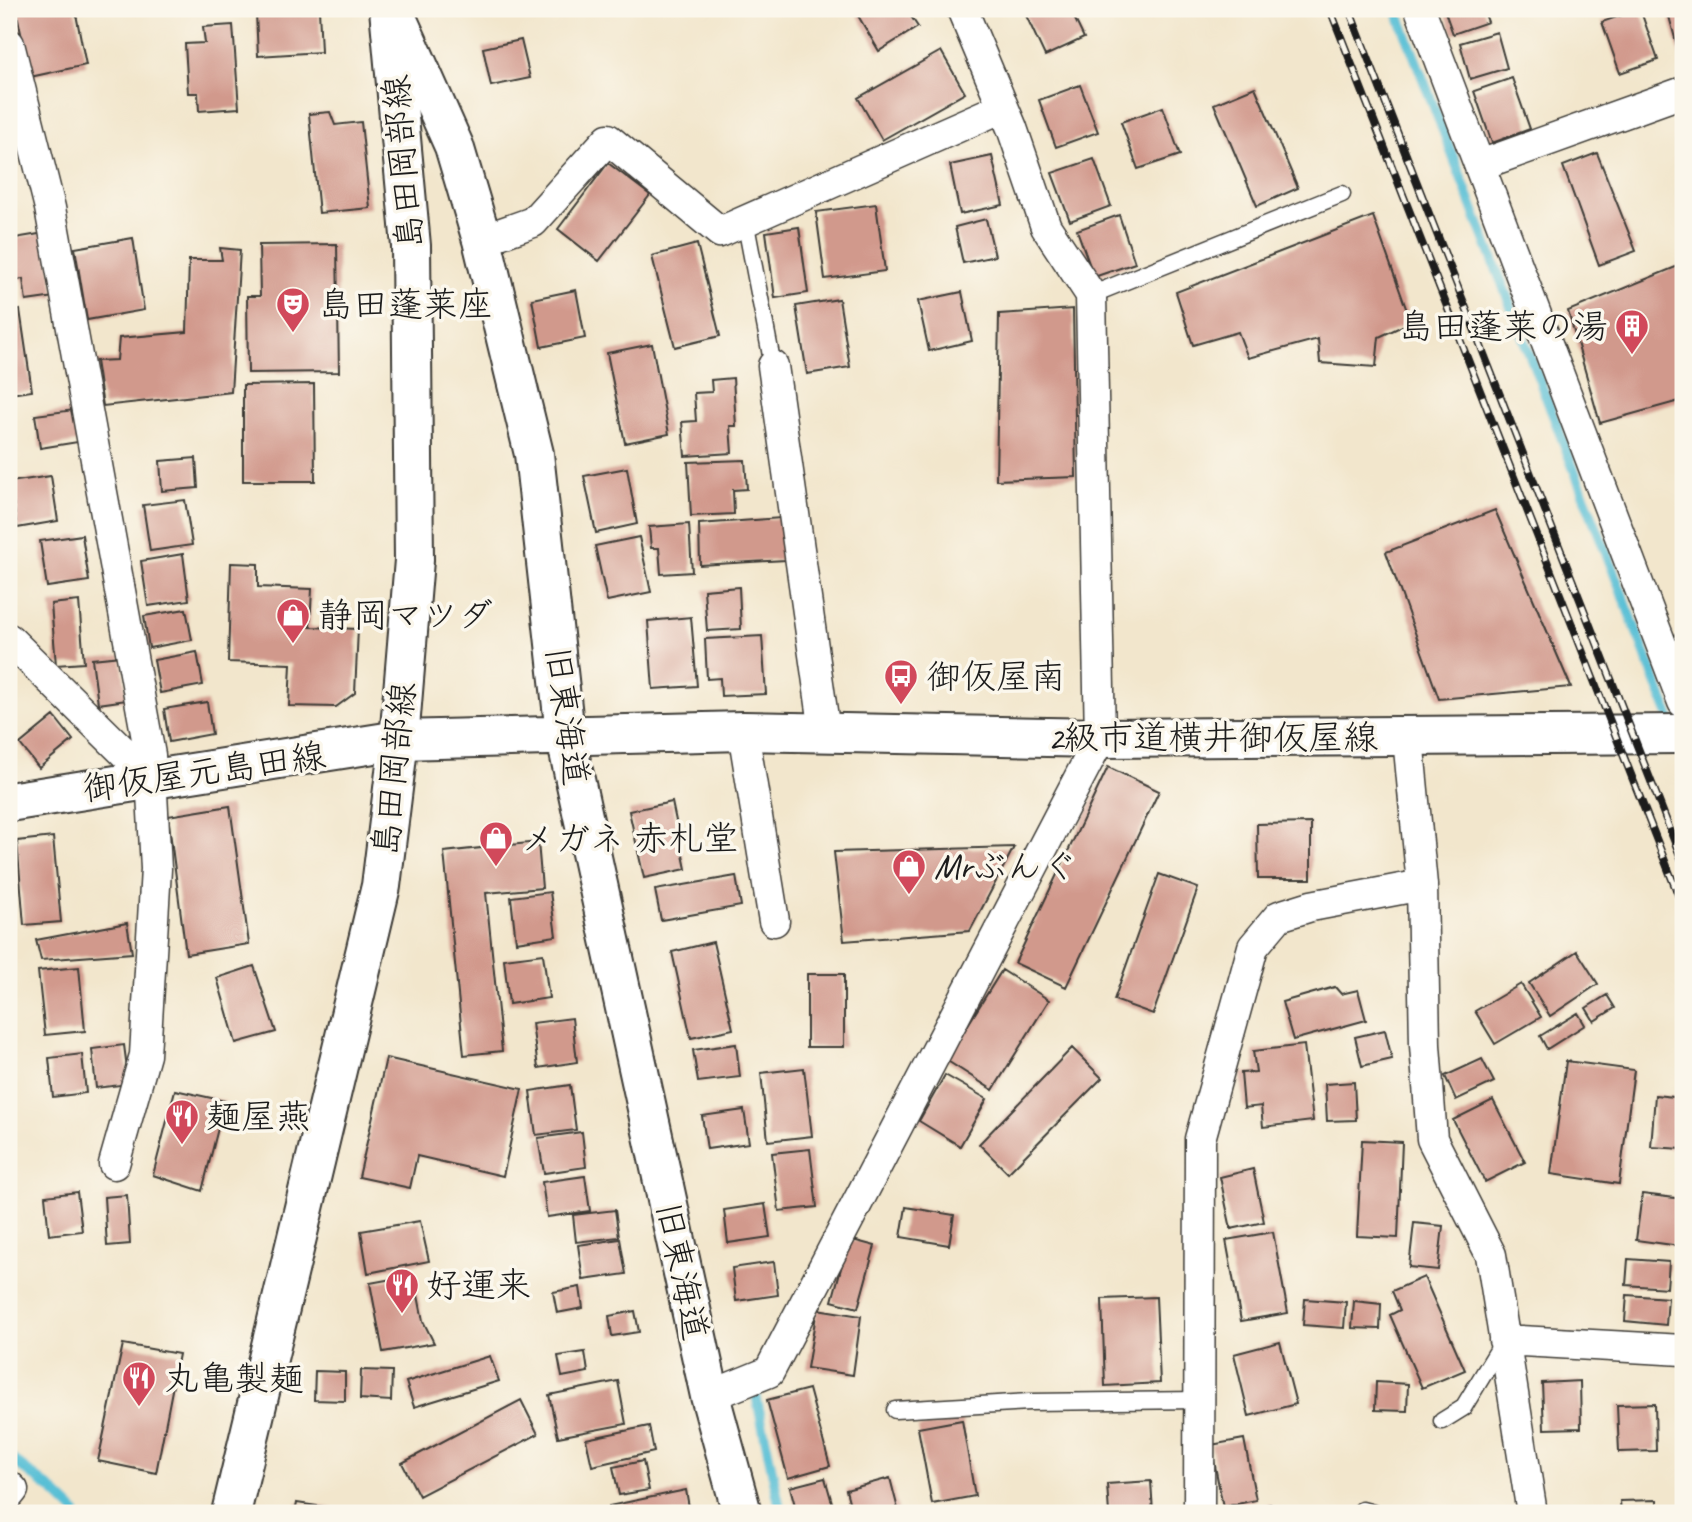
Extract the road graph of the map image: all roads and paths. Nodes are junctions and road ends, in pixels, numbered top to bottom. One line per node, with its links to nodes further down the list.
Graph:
1 (391, 9): 10 (street, 旧東海道); 21 (street, 島田岡部線)
2 (961, 9): 6 (street)
3 (1420, 9): 7 (street)
4 (9, 44): 22 (street)
5 (1683, 93): 7 (street)
6 (1003, 107): 9 (street); 11 (street)
7 (1480, 165): 14 (street)
8 (1342, 194): 11 (lane)
9 (745, 220): 10 (street); 12 (lane)
10 (482, 240): 17 (street, 旧東海道)
11 (1091, 295): 20 (street)
12 (773, 366): 16 (street)
13 (9, 639): 22 (street)
14 (1683, 702)
15 (743, 731): 16 (street, 2級市道横井御仮屋線); 17 (street, 2級市道横井御仮屋線); 25 (street)
16 (825, 732): 20 (street, 2級市道横井御仮屋線)
17 (565, 734): 21 (street, 御仮屋元島田線); 29 (street, 旧東海道)
18 (1683, 734): 19 (street, 2級市道横井御仮屋線)
19 (1409, 737): 20 (street, 2級市道横井御仮屋線); 24 (street)
20 (1100, 738): 29 (street)
21 (399, 740): 22 (street, 御仮屋元島田線); 35 (street, 島田岡部線)
22 (151, 779): 23 (street, 御仮屋元島田線); 26 (street)
23 (9, 802)
24 (1422, 885): 27 (street); 30 (street)
25 (774, 921)
26 (114, 1164)
27 (1504, 1340): 28 (street); 32 (lane); 38 (street)
28 (1683, 1350)
29 (710, 1396): 36 (street, 旧東海道)
30 (1200, 1400): 31 (lane); 37 (street)
31 (895, 1409)
32 (1441, 1421)
33 (9, 1486): 34 (street)
34 (9, 1495)
35 (231, 1513)
36 (742, 1513)
37 (1199, 1513)
38 (1532, 1513)

